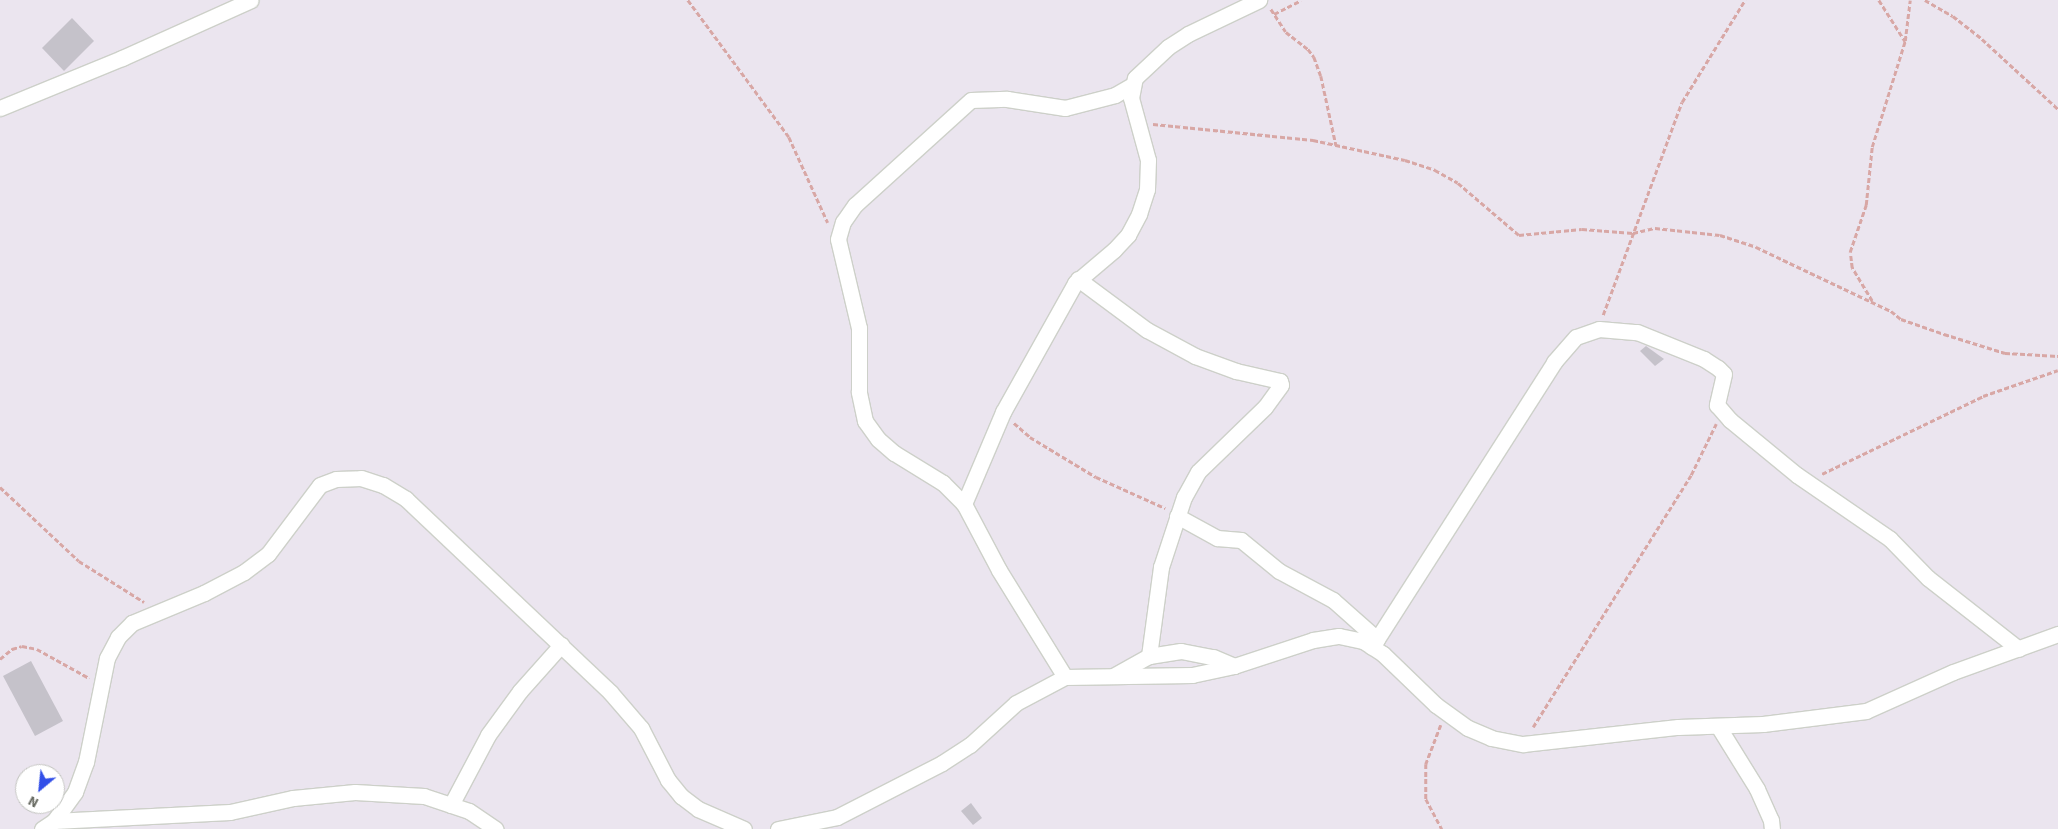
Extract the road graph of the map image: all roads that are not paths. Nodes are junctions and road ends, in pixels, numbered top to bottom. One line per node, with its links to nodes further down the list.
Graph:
1 (251, 0): 4 (street)
2 (1264, 4): 3 (street)
3 (1132, 85): 5 (street); 6 (street)
4 (0, 108)
5 (1078, 279): 6 (street); 7 (street)
6 (964, 504): 15 (street)
7 (1176, 516): 9 (street); 12 (street)
8 (2058, 634): 11 (street)
9 (1374, 643): 11 (street); 13 (street); 16 (street)
10 (560, 645): 17 (street); 19 (street); 21 (street)
11 (2019, 649): 16 (street)
12 (1149, 656): 13 (street); 14 (street)
13 (1234, 666): 14 (street)
14 (1113, 676): 15 (street)
15 (1066, 677): 22 (street)
16 (1718, 726): 23 (street)
17 (451, 805): 18 (street); 20 (street)
18 (118, 824): 19 (street)
19 (48, 825)
20 (496, 829)
21 (744, 829)
22 (778, 829)
23 (1772, 829)

